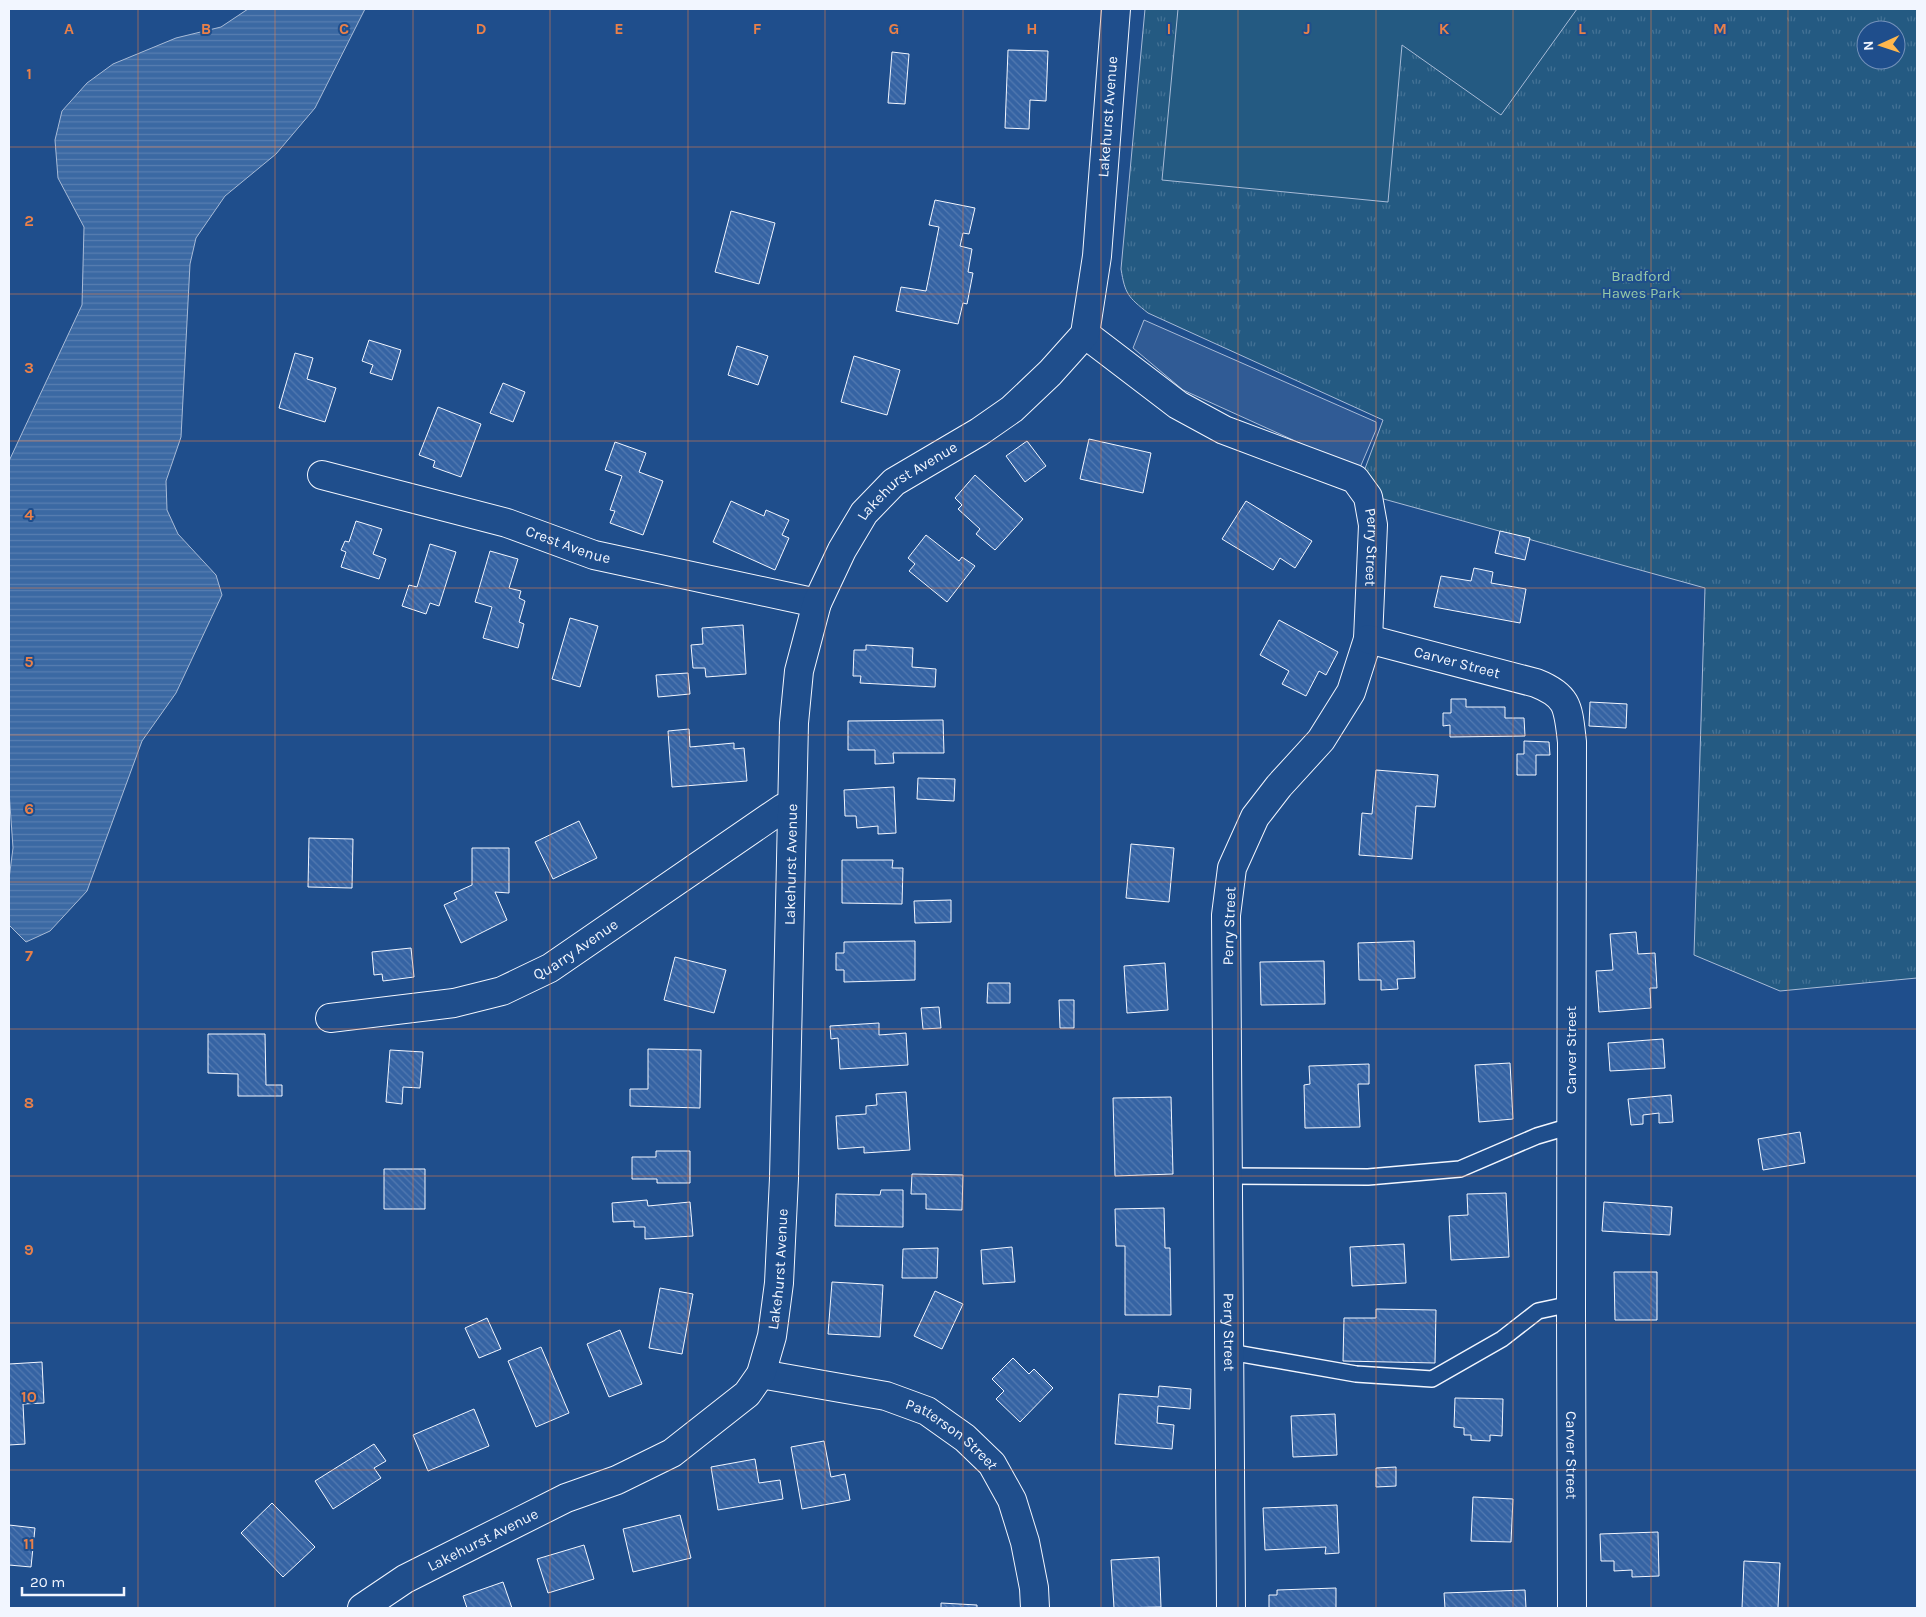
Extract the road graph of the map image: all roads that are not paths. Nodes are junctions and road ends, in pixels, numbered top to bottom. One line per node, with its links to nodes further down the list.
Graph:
1 (1116, 9): 2 (street, Lakehurst Avenue)
2 (1085, 334): 4 (street, Lakehurst Avenue); 5 (street, Perry Street)
3 (322, 475): 4 (street, Crest Avenue)
4 (817, 603): 6 (street, Lakehurst Avenue)
5 (1368, 639): 8 (street, Carver Street); 9 (street, Perry Street)
6 (791, 805): 7 (street, Quarry Avenue); 12 (street, Lakehurst Avenue)
7 (330, 1018)
8 (1571, 1126): 9 (lane); 10 (street, Carver Street)
9 (1228, 1176): 11 (street, Perry Street)
10 (1571, 1304): 11 (lane); 16 (street, Carver Street)
11 (1230, 1352): 15 (street, Perry Street)
12 (761, 1374): 13 (street, Lakehurst Avenue); 14 (street, Patterson Street)
13 (362, 1608)
14 (1035, 1608)
15 (1231, 1608)
16 (1572, 1608)

